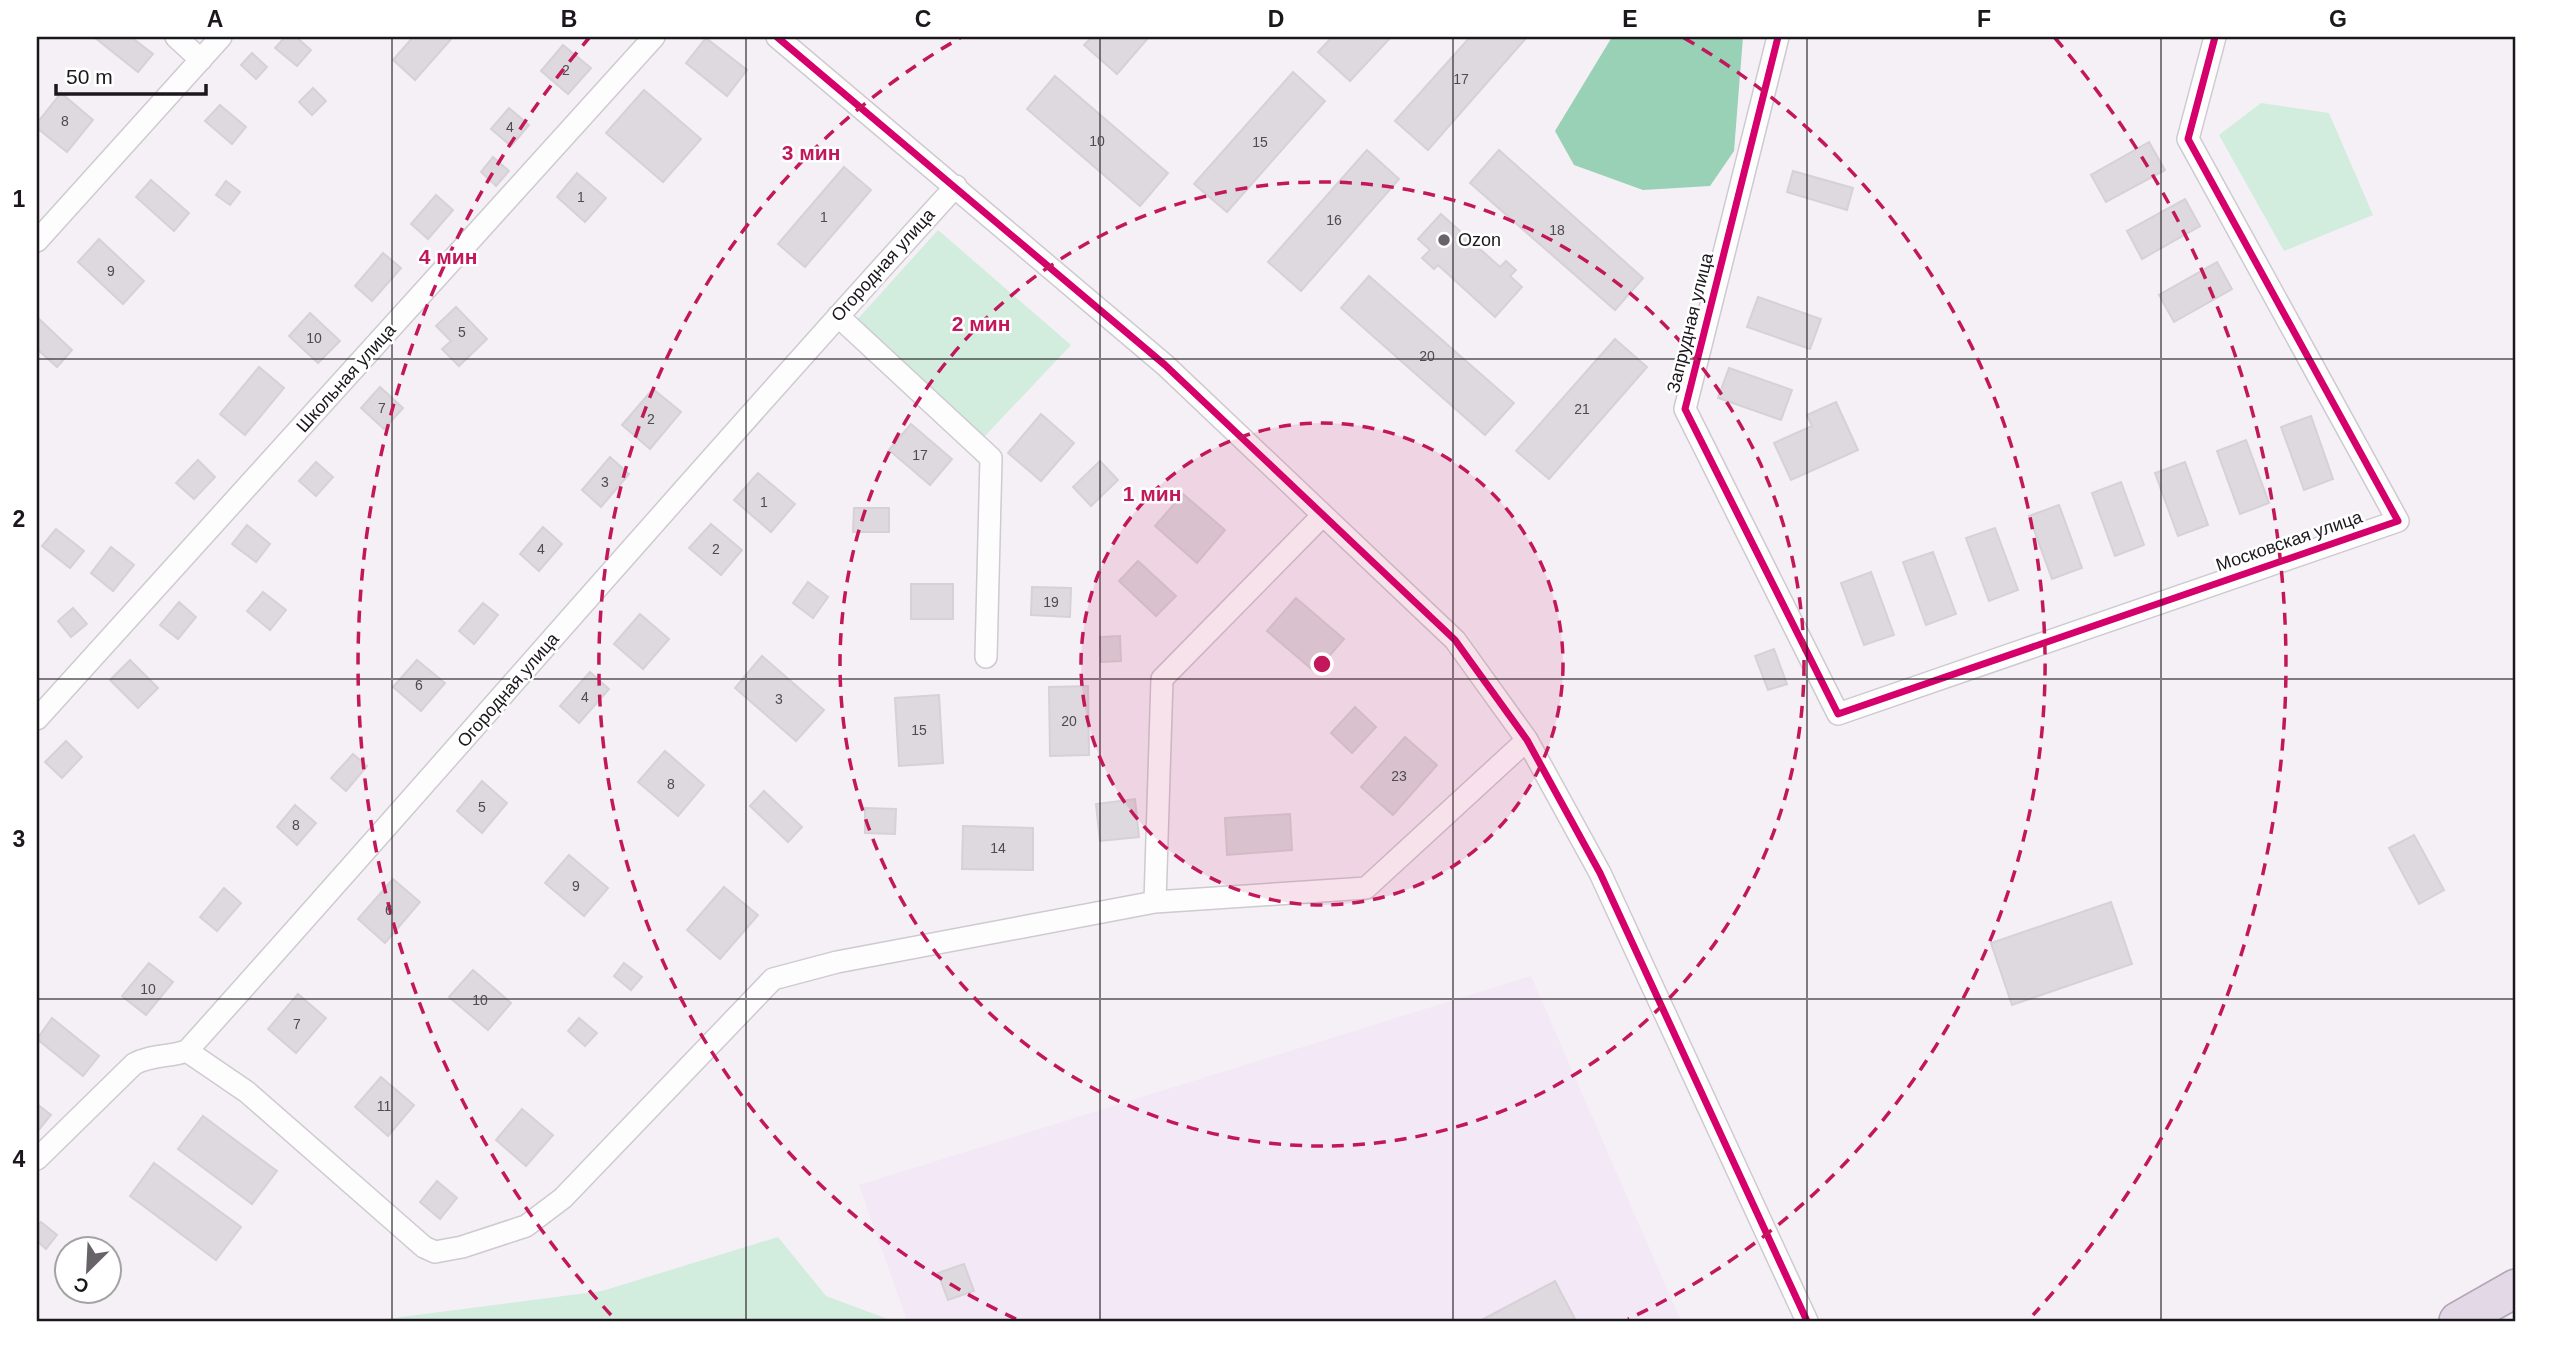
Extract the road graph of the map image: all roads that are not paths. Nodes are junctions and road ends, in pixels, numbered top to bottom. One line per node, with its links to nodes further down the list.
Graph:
1 (176, 37): 7 (street)
2 (221, 37): 7 (street)
3 (654, 37): 14 (street, Школьная улица)
4 (777, 37): 8 (street)
5 (1778, 37): 13 (street, Запрудная улица)
6 (2215, 37): 13 (street, Московская улица)
7 (201, 60): 9 (street)
8 (956, 186): 10 (street, Огородная улица); 11 (street)
9 (37, 241)
10 (838, 316): 12 (street); 17 (street, Огородная улица)
11 (1323, 515): 15 (street); 16 (street)
12 (986, 657)
13 (1838, 713)
14 (37, 719)
15 (1527, 740): 16 (street); 20 (street)
16 (1155, 902): 17 (street)
17 (187, 1051): 18 (street)
18 (37, 1159)
19 (2516, 1288): 21 (highway)
20 (1807, 1321)
21 (2458, 1321)

